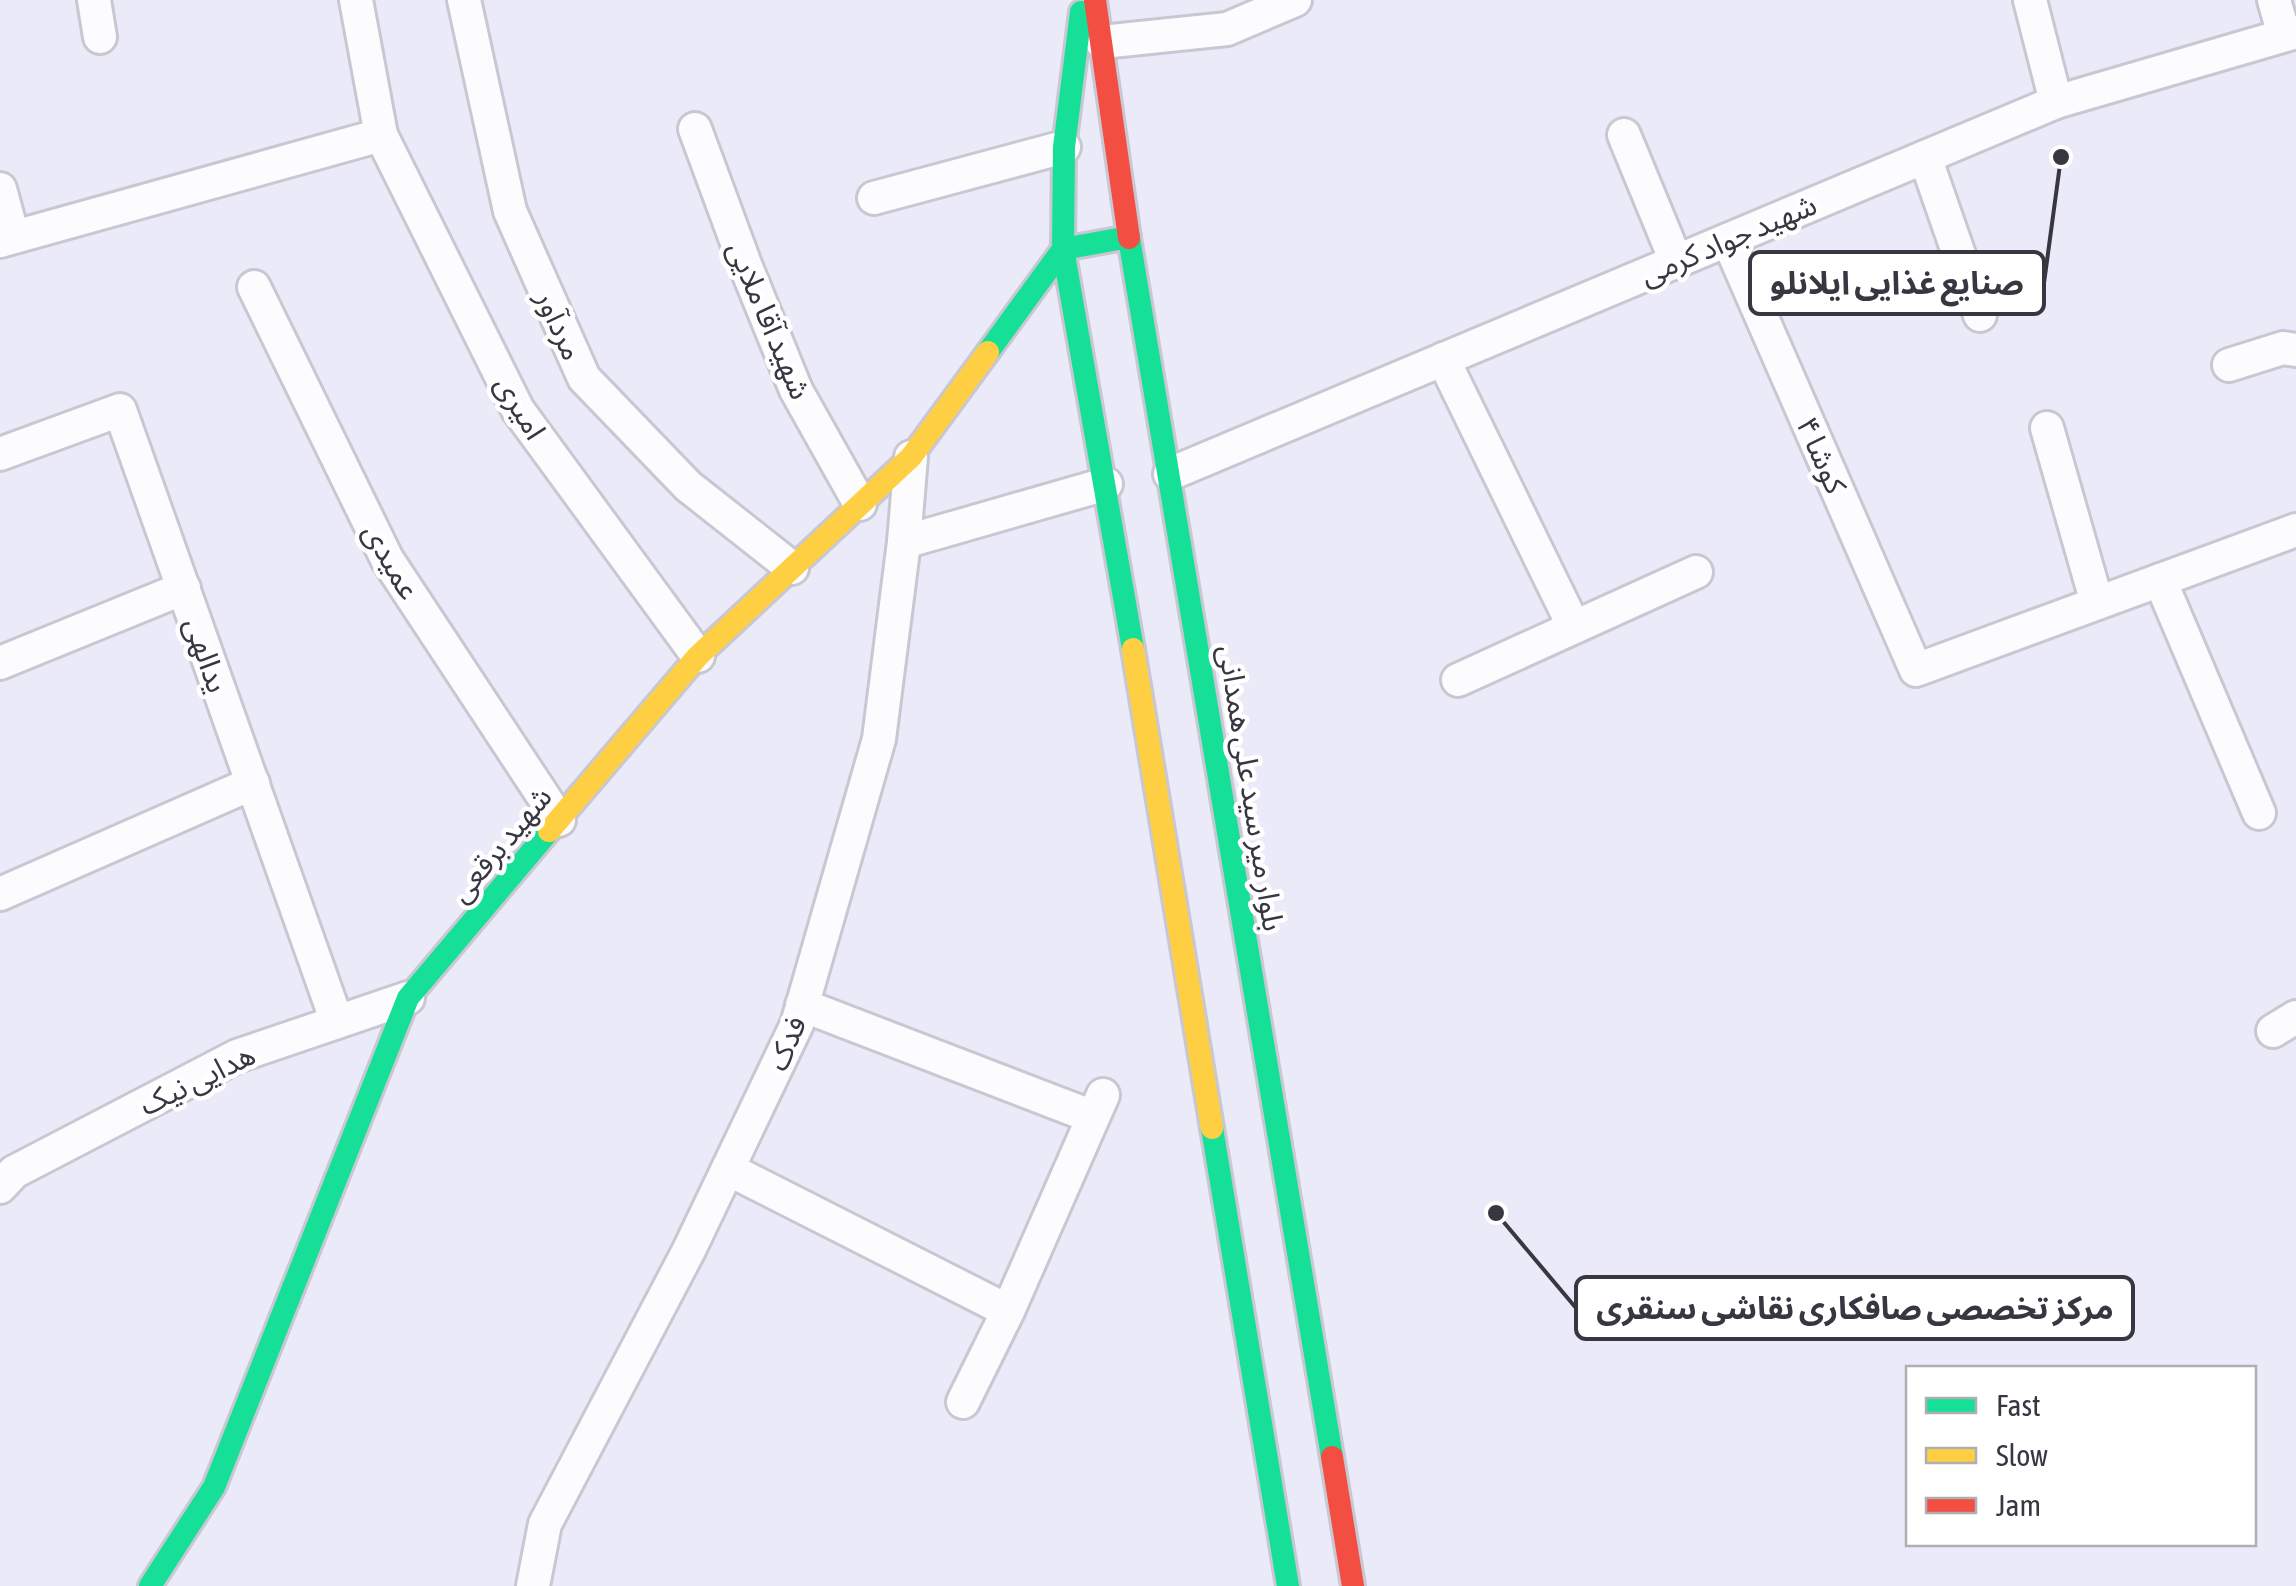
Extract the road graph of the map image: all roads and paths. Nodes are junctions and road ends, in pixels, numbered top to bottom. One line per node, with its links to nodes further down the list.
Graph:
1 (94, 0): 10 (street)
2 (356, 0): 14 (street, امیری)
3 (464, 0): 38 (street, مردآور)
4 (1083, 0): 16 (main road)
5 (1095, 0): 11 (main road, بلوار میر سید علی همدانی)
6 (1295, 0): 11 (street)
7 (2030, 0): 12 (street)
8 (2274, 0): 9 (street)
9 (2290, 34): 12 (street, شهید جواد کرمی)
10 (100, 36)
11 (1102, 42): 20 (main road, بلوار میر سید علی همدانی)
12 (2056, 102): 17 (street, شهید جواد کرمی)
13 (695, 130): 35 (street, شهید آقا ملایی)
14 (381, 135): 21 (street); 44 (street, امیری)
15 (1624, 135): 24 (street)
16 (1064, 147): 19 (street); 23 (main road)
17 (1924, 157): 22 (street, شهید جواد کرمی); 26 (street)
18 (0, 189): 21 (street)
19 (874, 198)
20 (1129, 237): 23 (main road); 33 (main road, بلوار میر سید علی همدانی)
21 (7, 239)
22 (1728, 240): 24 (street, شهید جواد کرمی); 42 (street, کوشا ۴)
23 (1064, 249): 32 (main road, شهید برقعی); 34 (main road)
24 (1676, 261): 28 (street, شهید جواد کرمی)
25 (254, 287): 49 (street, عمیدی)
26 (1980, 315)
27 (2296, 350): 29 (street)
28 (1443, 359): 33 (street, شهید جواد کرمی); 43 (street)
29 (2228, 365)
30 (2047, 428): 42 (street)
31 (0, 454): 41 (street, یدالهی)
32 (911, 457): 35 (main road, شهید برقعی); 37 (street, فدک)
33 (1170, 474): 61 (main road, بلوار میر سید علی همدانی)
34 (1106, 484): 37 (street); 60 (main road)
35 (860, 504): 38 (main road, شهید برقعی)
36 (2296, 530): 40 (street)
37 (904, 542): 52 (street, فدک)
38 (792, 568): 44 (main road, شهید برقعی)
39 (1696, 572): 43 (street)
40 (2160, 580): 42 (street); 48 (street)
41 (184, 588): 45 (street); 47 (street, یدالهی)
42 (2097, 604)
43 (1574, 627): 46 (street)
44 (698, 656): 49 (main road, شهید برقعی)
45 (0, 663)
46 (1458, 680)
47 (253, 783): 50 (street); 53 (street, یدالهی)
48 (2259, 813)
49 (559, 820): 51 (main road, شهید برقعی)
50 (0, 894)
51 (408, 998): 53 (street, هدایی نیک); 58 (main road, شهید برقعی)
52 (802, 1005): 54 (street, فدک); 56 (street)
53 (337, 1022): 55 (street, هدایی نیک)
54 (728, 1169): 56 (street); 59 (street, فدک)
55 (0, 1188)
56 (1008, 1311): 57 (street)
57 (963, 1402)
58 (150, 1586)
59 (532, 1586)
60 (1288, 1586)
61 (1353, 1586)

